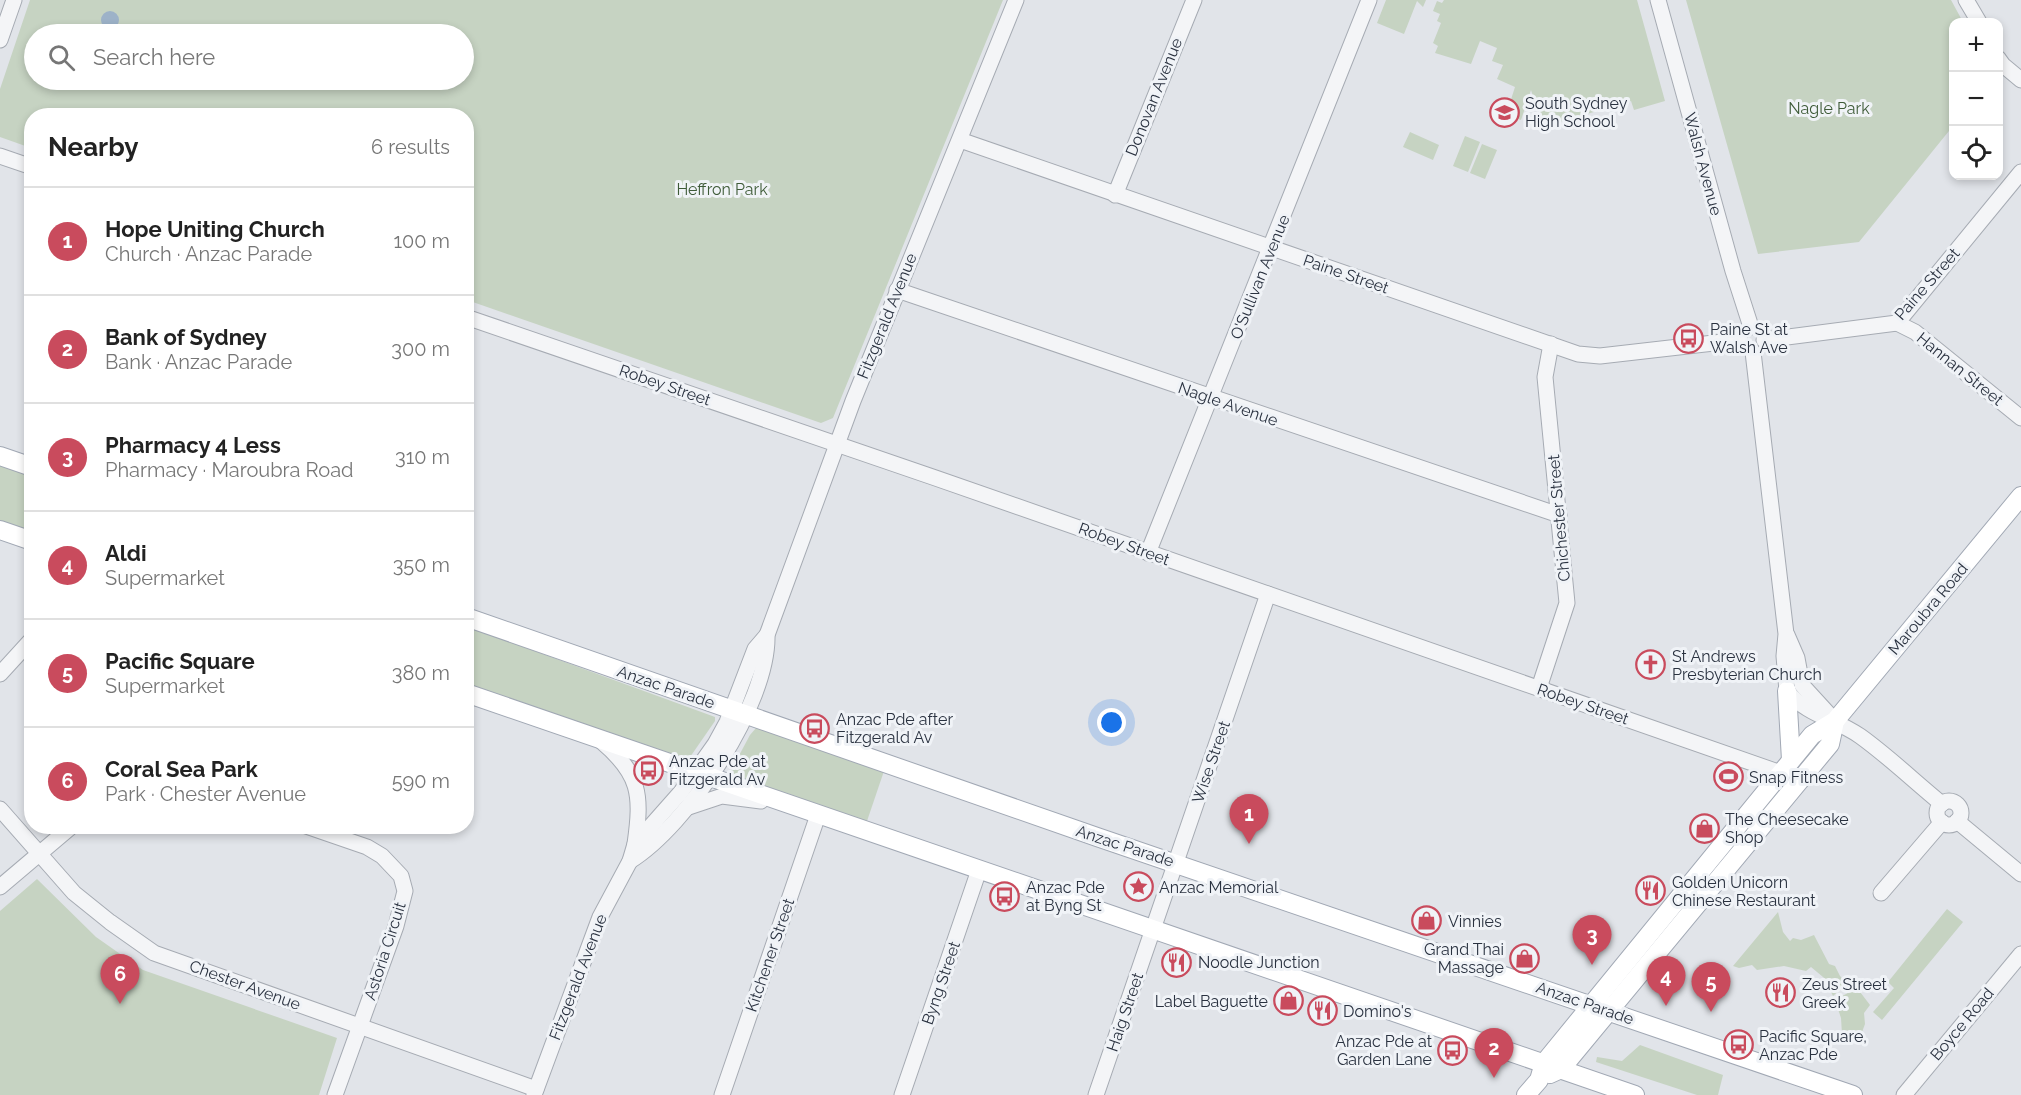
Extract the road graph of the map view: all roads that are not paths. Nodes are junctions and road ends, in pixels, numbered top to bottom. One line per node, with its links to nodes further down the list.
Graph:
1 (14, 0): 8 (street)
2 (1016, 0): 11 (street, Fitzgerald Avenue)
3 (1194, 0): 15 (street, Donovan Avenue)
4 (1369, 0): 16 (street, O'Sullivan Avenue)
5 (1658, 0): 20 (street, Walsh Avenue)
6 (1966, 0): 7 (street)
7 (1977, 18)
8 (0, 40)
9 (2003, 65): 10 (street)
10 (2021, 80)
11 (960, 140): 15 (street, Paine Street); 17 (street, Fitzgerald Avenue)
12 (0, 156): 13 (street)
13 (24, 164)
14 (2021, 172): 19 (street, Paine Street)
15 (1114, 195): 16 (street, Paine Street)
16 (1272, 248): 23 (street, Paine Street); 25 (street, O'Sullivan Avenue)
17 (897, 290): 25 (street, Nagle Avenue); 27 (street, Fitzgerald Avenue)
18 (474, 319): 27 (street, Robey Street)
19 (1897, 323): 22 (street, Paine Street); 26 (street, Hannan Street)
20 (1751, 327): 21 (street); 22 (street)
21 (1740, 340): 23 (street, Paine Street); 24 (street)
22 (1764, 340): 24 (street)
23 (1551, 344): 31 (street, Chichester Street)
24 (1753, 352): 37 (street)
25 (1211, 398): 31 (street, Nagle Avenue); 34 (street, O'Sullivan Avenue)
26 (2021, 418)
27 (836, 444): 34 (street, Robey Street); 43 (street, Fitzgerald Avenue)
28 (0, 456): 29 (main road)
29 (24, 464)
30 (2021, 496): 44 (main road, Maroubra Road)
31 (1559, 515): 40 (street, Chichester Street)
32 (0, 530): 33 (main road)
33 (24, 538)
34 (1148, 553): 35 (street, Robey Street)
35 (1268, 594): 40 (street, Robey Street); 58 (street, Wise Street)
36 (474, 620): 43 (main road, Anzac Parade)
37 (1786, 634): 41 (street); 44 (street)
38 (24, 648): 39 (street)
39 (0, 674)
40 (1539, 688): 46 (street, Robey Street)
41 (1786, 691): 44 (street); 46 (main road)
42 (474, 696): 45 (main road)
43 (739, 713): 47 (street, Fitzgerald Avenue); 58 (main road, Anzac Parade)
44 (1835, 721): 46 (main road, Maroubra Road); 48 (street); 66 (main road, Maroubra Road)
45 (595, 737): 47 (main road); 55 (street)
46 (1786, 766): 65 (main road, Maroubra Road)
47 (703, 776): 50 (street, Fitzgerald Avenue); 51 (main road); 55 (street, Fitzgerald Avenue)
48 (1941, 804): 52 (street); 52 (street)
49 (0, 809): 56 (street, Chester Avenue)
50 (683, 810): 51 (street); 57 (street, Fitzgerald Avenue)
51 (810, 812): 59 (main road); 71 (street, Kitchener Street)
52 (1950, 822): 60 (street); 62 (street)
53 (63, 834): 56 (street)
54 (328, 834): 67 (street, Astoria Circuit)
55 (635, 844): 57 (street, Fitzgerald Avenue)
56 (39, 854): 61 (street); 67 (street, Chester Avenue)
57 (630, 861): 69 (street, Fitzgerald Avenue)
58 (1175, 862): 63 (street, Wise Street); 65 (main road, Anzac Parade)
59 (979, 870): 63 (main road); 72 (street, Byng Street)
60 (2021, 874)
61 (0, 887)
62 (1881, 894)
63 (1152, 929): 68 (main road); 73 (street, Haig Street)
64 (2021, 954): 77 (street, Boyce Road)
65 (1592, 1005): 66 (main road, Anzac Parade); 68 (main road, Maroubra Road)
66 (1609, 1011): 68 (main road, Maroubra Road); 76 (main road, Anzac Parade)
67 (360, 1027): 69 (street, Chester Avenue); 70 (street, Astoria Circuit)
68 (1548, 1071): 74 (main road, Maroubra Road); 75 (main road)
69 (535, 1092)
70 (335, 1095)
71 (722, 1095)
72 (902, 1095)
73 (1096, 1095)
74 (1526, 1095)
75 (1635, 1095)
76 (1853, 1095)
77 (1904, 1095)

